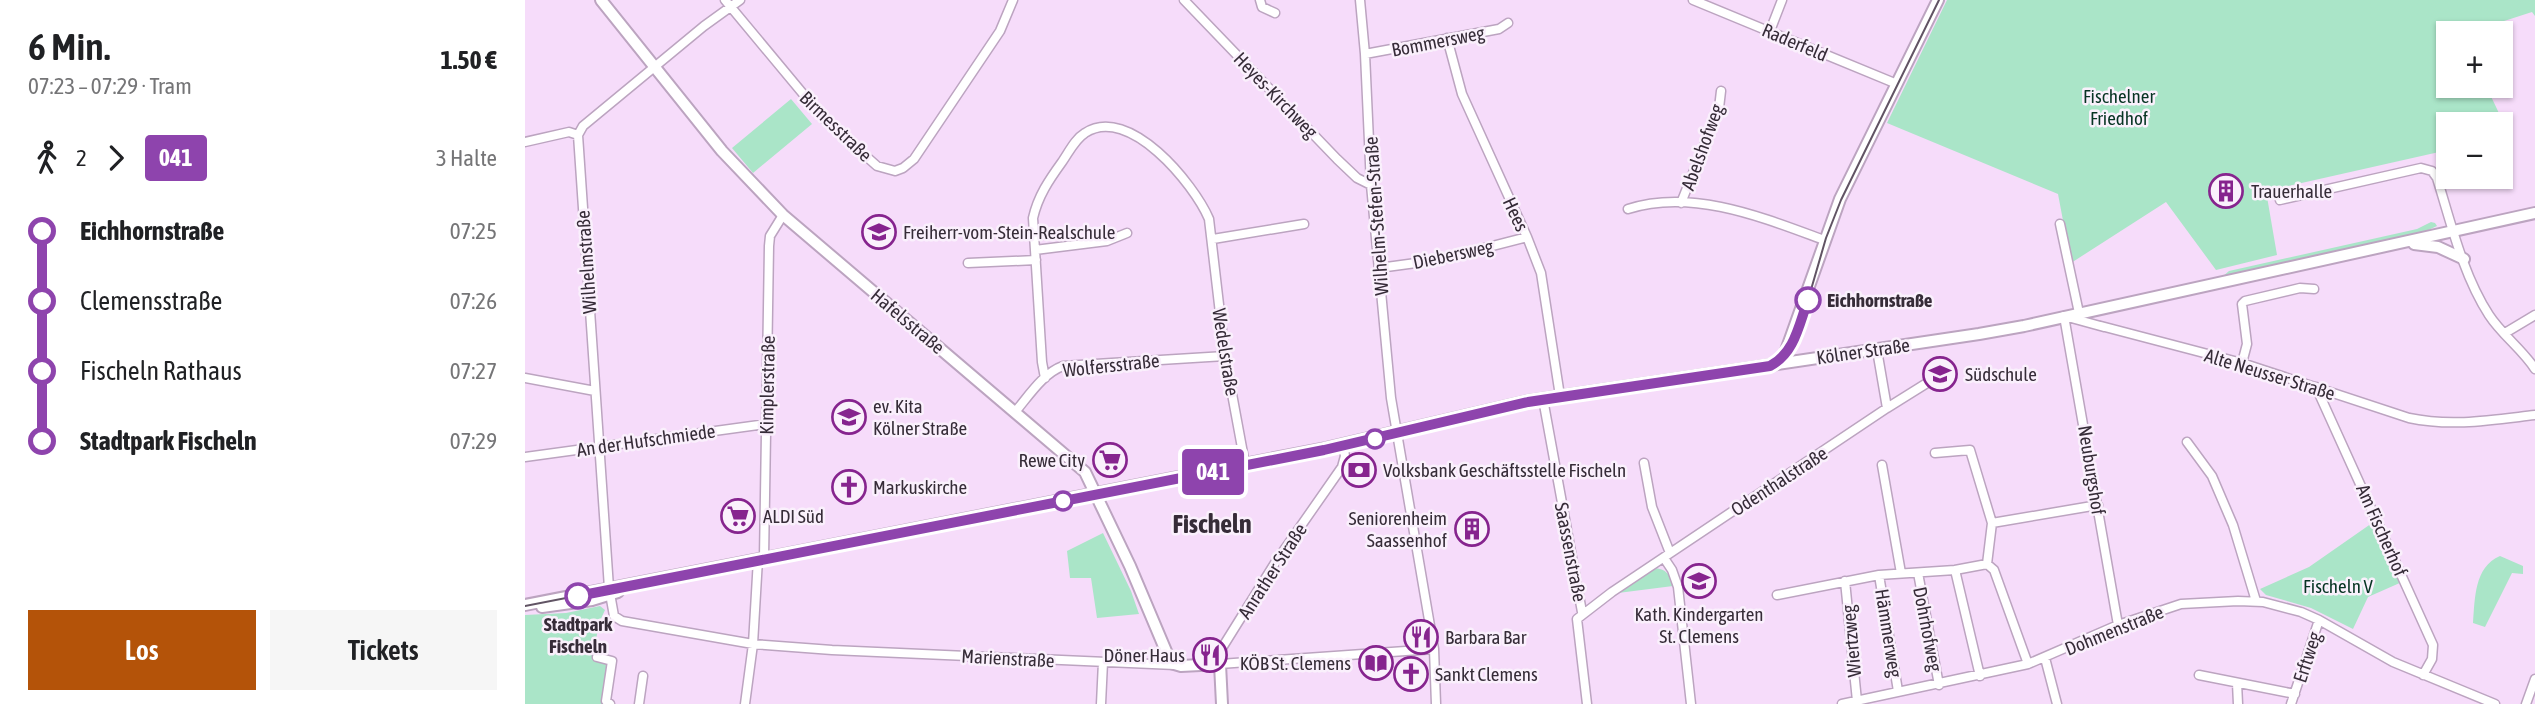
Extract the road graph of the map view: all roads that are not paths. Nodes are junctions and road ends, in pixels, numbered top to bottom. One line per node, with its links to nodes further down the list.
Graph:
1 (601, 0): 16 (main road, Hafelsstraße)
2 (740, 0): 10 (street)
3 (1013, 0): 10 (street, Birmesstraße)
4 (1184, 0): 21 (street, Heyes-Kirchweg)
5 (1260, 0): 11 (street)
6 (1360, 0): 15 (street, Wilhelm-Stefen-Straße)
7 (1693, 0): 13 (street, Raderfeld)
8 (1782, 0): 13 (street)
9 (1938, 0): 17 (main road)
10 (727, 3): 16 (street)
11 (1275, 13)
12 (1508, 23): 14 (street, Bommersweg)
13 (1770, 31): 17 (street, Raderfeld)
14 (1447, 38): 15 (street, Bommersweg); 31 (street, Hees)
15 (1365, 54): 21 (street, Wilhelm-Stefen-Straße)
16 (654, 66): 19 (street); 26 (main road, Hafelsstraße)
17 (1897, 84): 33 (main road)
18 (1721, 91): 23 (street, Abelshofweg)
19 (578, 135): 20 (street); 55 (street, Wilhelmstraße)
20 (525, 142)
21 (1371, 185): 38 (street, Wilhelm-Stefen-Straße)
22 (2280, 200): 29 (street)
23 (1681, 203): 24 (street); 33 (street)
24 (1628, 209)
25 (2535, 213): 29 (main road, Kölner Straße)
26 (783, 215): 59 (main road, Hafelsstraße); 61 (street, Kimplerstraße)
27 (1304, 224): 32 (street)
28 (2060, 224): 40 (street)
29 (2455, 232): 34 (main road, Kölner Straße); 36 (street)
30 (1127, 233): 35 (street)
31 (1527, 237): 38 (street, Diebersweg); 56 (street, Hees)
32 (1213, 239): 35 (street, Wedelstraße); 46 (street, Wedelstraße)
33 (1825, 240): 44 (main road)
34 (2401, 243): 36 (main road); 40 (main road, Kölner Straße)
35 (1035, 255): 37 (street); 52 (street, Wedelstraße)
36 (2463, 259): 43 (street)
37 (968, 263)
38 (1379, 268): 62 (street, Wilhelm-Stefen-Straße)
39 (2314, 289): 49 (street)
40 (2079, 313): 42 (main road, Kölner Straße)
41 (2535, 315): 43 (street)
42 (2064, 316): 45 (main road, Kölner Straße); 49 (street, Alte Neusser Straße); 72 (street, Neuburgshof)
43 (2505, 332): 50 (street)
44 (1790, 339): 47 (main road); 48 (main road)
45 (1877, 350): 47 (main road, Kölner Straße); 58 (street)
46 (1225, 356): 52 (street, Wolfersstraße); 69 (street, Wedelstraße)
47 (1805, 359): 48 (main road, Kölner Straße)
48 (1782, 362): 56 (main road, Kölner Straße)
49 (2242, 363): 54 (street, Alte Neusser Straße)
50 (2535, 369)
51 (525, 377): 55 (street)
52 (1045, 378): 59 (street, Wolfersstraße)
53 (1927, 383): 58 (street, Odenthalstraße)
54 (2316, 387): 60 (street, Alte Neusser Straße); 97 (street, Am Fischerhof)
55 (595, 391): 65 (street, Wilhelmstraße)
56 (1560, 396): 57 (main road, Kölner Straße)
57 (1543, 399): 62 (main road, Kölner Straße); 86 (street, Saassenstraße)
58 (1887, 408): 74 (street, Odenthalstraße)
59 (1015, 412): 71 (main road, Hafelsstraße)
60 (2535, 415)
61 (766, 424): 65 (street, An der Hufschmiede); 75 (street, Kimplerstraße)
62 (1395, 432): 64 (main road, Kölner Straße); 90 (street, Wilhelm-Stefen-Straße)
63 (2187, 442): 84 (street)
64 (1343, 444): 69 (main road, Kölner Straße); 94 (street, Anrather Straße)
65 (599, 445): 67 (street, An der Hufschmiede); 82 (street, Wilhelmstraße)
66 (1935, 453): 73 (street)
67 (525, 457)
68 (1644, 463): 74 (street)
69 (1245, 464): 71 (main road, Kölner Straße)
70 (1882, 465): 78 (street)
71 (1095, 493): 75 (main road, Kölner Straße); 96 (main road, Hafelsstraße)
72 (2098, 505): 73 (street); 88 (street, Neuburgshof)
73 (1993, 523): 76 (street)
74 (1667, 555): 86 (street, Odenthalstraße); 114 (street)
75 (761, 559): 82 (main road, Kölner Straße); 89 (street, Kimplerstraße)
76 (1987, 564): 77 (street); 95 (street)
77 (1955, 570): 79 (street); 99 (street)
78 (1901, 573): 79 (street); 80 (street)
79 (1918, 573): 103 (street, Dohrhofweg)
80 (1879, 575): 81 (street); 104 (street, Hämmerweg)
81 (1845, 581): 83 (street); 106 (street, Wiertzweg)
82 (610, 592): 85 (main road, Kölner Straße); 89 (street, Marienstraße)
83 (1777, 595)
84 (2256, 601): 87 (street, Dohmenstraße); 88 (street, Dohmenstraße)
85 (525, 605)
86 (1582, 612): 113 (street, Saassenstraße)
87 (2319, 620): 97 (street, Dohmenstraße); 105 (street, Erftweg)
88 (2117, 625): 92 (street, Dohmenstraße)
89 (753, 644): 93 (street, Marienstraße); 109 (street, Kimplerstraße)
90 (1434, 649): 94 (street, Marienstraße); 112 (street, Wilhelm-Stefen-Straße)
91 (597, 657): 107 (street)
92 (2045, 658): 95 (street, Dohmenstraße); 116 (street)
93 (1103, 662): 96 (street, Marienstraße); 110 (street)
94 (1220, 664): 96 (main road, Marienstraße); 111 (main road, Anrather Straße)
95 (2028, 664): 99 (street, Dohmenstraße)
96 (1175, 665)
97 (2423, 675): 119 (street, Dohmenstraße)
98 (643, 676): 108 (street)
99 (1979, 676): 103 (street, Dohmenstraße)
100 (2199, 676): 102 (street, Erftweg)
101 (2535, 679): 120 (street)
102 (2237, 683): 105 (street, Erftweg); 117 (street)
103 (1939, 685): 104 (street, Dohmenstraße)
104 (1898, 691): 106 (street, Dohmenstraße)
105 (2295, 694): 118 (street, Erftweg)
106 (1857, 701): 115 (street, Dohmenstraße)
107 (610, 704)
108 (639, 704)
109 (745, 704)
110 (1101, 704)
111 (1222, 704)
112 (1436, 704)
113 (1587, 704)
114 (1691, 704)
115 (1842, 704)
116 (2057, 704)
117 (2238, 704)
118 (2291, 704)
119 (2495, 704)
120 (2526, 704)

